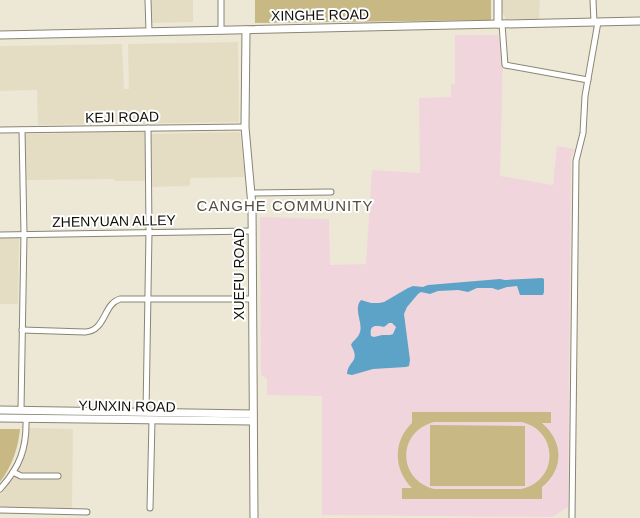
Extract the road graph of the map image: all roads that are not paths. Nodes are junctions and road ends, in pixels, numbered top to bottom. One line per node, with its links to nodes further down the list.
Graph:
1 (148, 0): 10 (street)
2 (221, 0): 8 (street)
3 (498, 0): 7 (street)
4 (593, 0): 6 (street)
5 (640, 21): 6 (street, XINGHE ROAD)
6 (596, 22): 7 (street, XINGHE ROAD); 12 (street)
7 (500, 24): 9 (street, XINGHE ROAD); 12 (street)
8 (221, 30): 9 (street, XINGHE ROAD); 10 (street, XINGHE ROAD)
9 (246, 30): 13 (street, XUEFU ROAD)
10 (149, 32): 11 (street, XINGHE ROAD)
11 (0, 35)
12 (588, 80): 40 (street)
13 (245, 127): 14 (street, KEJI ROAD); 18 (street, XUEFU ROAD)
14 (148, 128): 16 (street, KEJI ROAD); 20 (street)
15 (0, 130): 16 (street, KEJI ROAD)
16 (22, 130): 22 (street)
17 (331, 192): 18 (street)
18 (252, 193): 19 (street, XUEFU ROAD)
19 (252, 231): 20 (street, ZHENYUAN ALLEY); 24 (street, XUEFU ROAD)
20 (149, 232): 22 (street, ZHENYUAN ALLEY); 23 (street)
21 (0, 234): 22 (street, ZHENYUAN ALLEY)
22 (24, 234): 25 (street)
23 (148, 298): 24 (street); 25 (street); 28 (street)
24 (252, 299): 29 (street, XUEFU ROAD)
25 (22, 330): 27 (street)
26 (0, 410): 27 (street, YUNXIN ROAD)
27 (21, 410): 28 (street, YUNXIN ROAD)
28 (146, 412): 29 (street, YUNXIN ROAD)
29 (253, 417): 32 (street, YUNXIN ROAD); 39 (street, XUEFU ROAD)
30 (0, 418): 31 (street, YUNXIN ROAD)
31 (26, 418): 32 (street, YUNXIN ROAD); 33 (street)
32 (152, 420): 36 (street)
33 (13, 472): 34 (street); 35 (street)
34 (58, 476)
35 (0, 489)
36 (150, 508)
37 (0, 510): 38 (street)
38 (87, 512)
39 (254, 518)
40 (572, 518)

